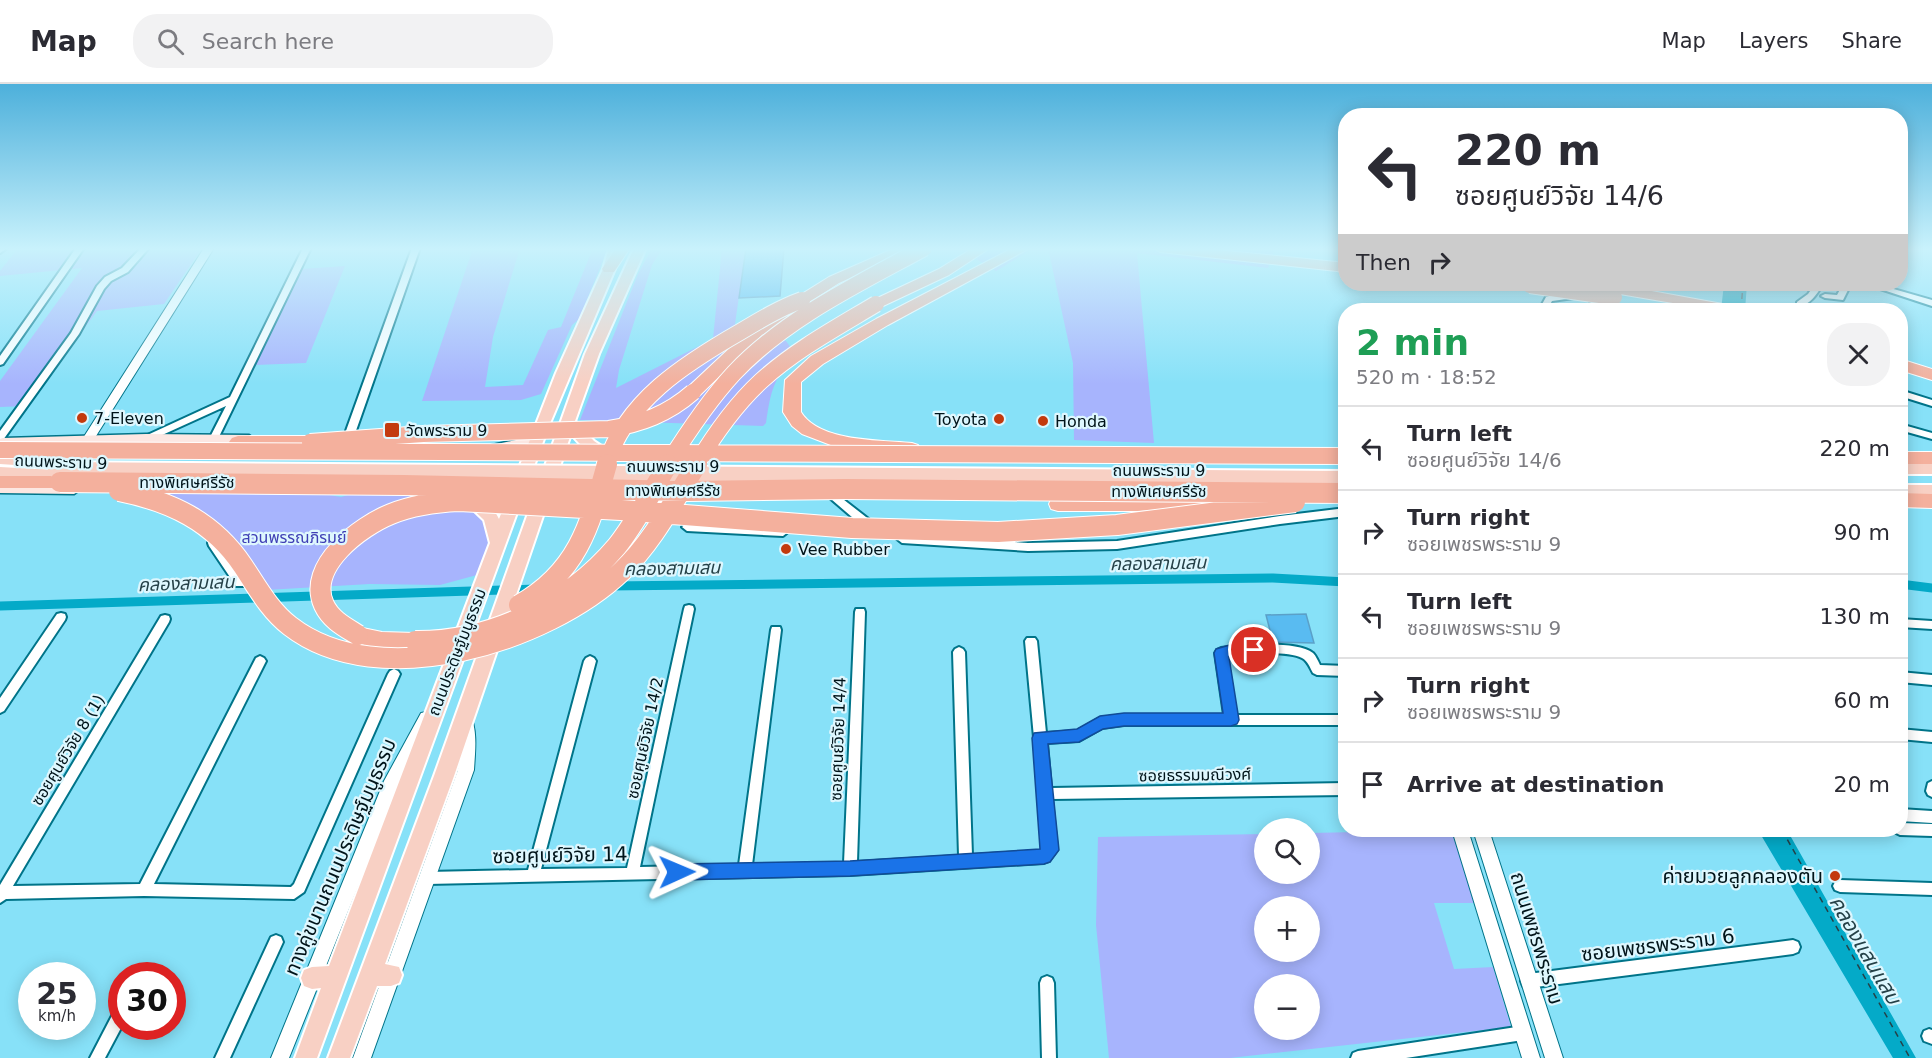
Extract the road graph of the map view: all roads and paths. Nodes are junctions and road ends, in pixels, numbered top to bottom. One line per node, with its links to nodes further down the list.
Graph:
1 (48, 293): 27 (street)
2 (97, 293): 41 (street)
3 (181, 293): 39 (street)
4 (284, 293): 32 (street)
5 (400, 293): 43 (street)
6 (819, 293): 24 (highway)
7 (832, 293): 24 (highway, bridge)
8 (904, 293): 25 (highway)
9 (910, 293): 25 (highway)
10 (922, 293): 25 (highway)
11 (1582, 293): 21 (highway, bridge)
12 (1637, 293): 22 (highway)
13 (1842, 293): 18 (street)
14 (1900, 293): 23 (street)
15 (1586, 294): 19 (street); 20 (street)
16 (597, 296): 17 (main road); 35 (main road, ถนนประดิษฐ์มนูธรรม)
17 (618, 296): 34 (main road, ถนนประดิษฐ์มนูธรรม)
18 (1825, 296)
19 (1546, 303)
20 (1599, 303)
21 (1649, 303)
22 (1700, 303)
23 (1932, 303)
24 (804, 307): 42 (highway, bridge); 97 (highway, bridge); 97 (highway, bridge)
25 (879, 313): 47 (highway, bridge); 61 (highway, bridge)
26 (1908, 359): 29 (highway)
27 (0, 362)
28 (1908, 367): 30 (highway)
29 (1932, 367)
30 (1932, 375)
31 (1908, 396): 33 (street)
32 (232, 399): 38 (street); 40 (street)
33 (1932, 403)
34 (568, 422): 52 (main road, ถนนประดิษฐ์มนูธรรม); 53 (main road)
35 (541, 428): 45 (main road); 50 (main road, ถนนประดิษฐ์มนูธรรม)
36 (1908, 429): 37 (street)
37 (1932, 436)
38 (146, 439): 39 (main road, ถนนพระราม 9); 40 (main road, ถนนพระราม 9)
39 (89, 440): 41 (main road, ถนนพระราม 9); 46 (street)
40 (213, 440): 43 (main road, ถนนพระราม 9); 48 (street)
41 (0, 442): 42 (highway)
42 (305, 442): 55 (highway, bridge)
43 (345, 448): 45 (main road, ถนนพระราม 9)
44 (0, 450): 47 (highway, ทางพิเศษศรีรัช, bridge)
45 (411, 452): 48 (main road, ถนนพระราม 9); 50 (main road, ถนนพระราม 9); 65 (main road)
46 (79, 454): 48 (main road, ถนนพระราม 9); 51 (main road, ถนนพระราม 9)
47 (959, 454): 49 (highway, ทางพิเศษศรีรัช, bridge)
48 (206, 455)
49 (1338, 456)
50 (530, 457): 52 (main road, ถนนพระราม 9); 66 (main road, ถนนประดิษฐ์มนูธรรม)
51 (0, 458): 61 (main road, ถนนพระราม 9)
52 (555, 458): 53 (main road, ถนนพระราม 9); 67 (main road, ถนนประดิษฐ์มนูธรรม)
53 (613, 458): 55 (main road, ถนนพระราม 9)
54 (1932, 458): 57 (highway)
55 (904, 460): 56 (main road, ถนนพระราม 9)
56 (1338, 464)
57 (1908, 466)
58 (1908, 468): 59 (main road)
59 (1932, 469)
60 (0, 470): 61 (main road, ถนนพระราม 9); 63 (main road, ถนนพระราม 9)
61 (59, 472): 69 (highway, ทางพิเศษศรีรัช); 71 (highway, ทางพิเศษศรีรัช, bridge); 73 (main road, ถนนพระราม 9, bridge)
62 (1908, 472): 79 (main road)
63 (166, 475): 64 (main road, ถนนพระราม 9); 76 (main road, ถนนพระราม 9)
64 (325, 478): 65 (main road, ถนนพระราม 9); 88 (main road)
65 (395, 479): 66 (main road, ถนนพระราม 9)
66 (522, 479): 67 (main road, ถนนพระราม 9); 88 (main road, ถนนประดิษฐ์มนูธรรม)
67 (548, 479): 71 (main road, ถนนพระราม 9); 82 (main road, ถนนประดิษฐ์มนูธรรม)
68 (816, 481): 70 (main road, ถนนพระราม 9); 71 (main road, ถนนพระราม 9); 87 (street)
69 (0, 482)
70 (1317, 484): 75 (main road, ถนนพระราม 9); 83 (highway)
71 (681, 485): 74 (highway, ทางพิเศษศรีรัช, bridge); 82 (main road); 83 (highway, bridge)
72 (1908, 485): 79 (main road)
73 (1338, 486)
74 (1338, 486)
75 (1338, 486)
76 (91, 487): 77 (main road, ถนนพระราม 9); 89 (street)
77 (0, 488)
78 (1338, 488): 97 (highway, bridge)
79 (1931, 489): 80 (main road); 81 (highway)
80 (1908, 490)
81 (1908, 497)
82 (541, 498): 108 (main road, ถนนประดิษฐ์มนูธรรม)
83 (1201, 502): 86 (street)
84 (1338, 513): 86 (street)
85 (687, 527): 87 (street)
86 (1208, 532): 87 (street)
87 (898, 538)
88 (498, 542): 104 (main road, ถนนประดิษฐ์มนูธรรม)
89 (252, 566)
90 (689, 609): 127 (street, ซอยศูนย์วิจัย 14/2)
91 (860, 612): 125 (street, ซอยศูนย์วิจัย 14/4)
92 (61, 617): 107 (street)
93 (165, 619): 133 (street, ซอยศูนย์วิจัย 8 (1))
94 (1908, 624): 95 (street)
95 (1932, 625)
96 (776, 630): 126 (street)
97 (415, 641)
98 (1031, 641): 113 (street)
99 (959, 652): 124 (street)
100 (260, 661): 132 (street)
101 (590, 661): 128 (street)
102 (1338, 671): 109 (street)
103 (394, 674): 132 (street)
104 (447, 678): 137 (main road, ถนนประดิษฐ์มนูธรรม); 138 (street, ทางคู่ขนานถนนประดิษฐ์มนูธรรม)
105 (1908, 678): 106 (street)
106 (1932, 680)
107 (0, 708)
108 (465, 715): 129 (street); 136 (main road, ถนนประดิษฐ์มนูธรรม)
109 (1231, 720): 110 (street); 113 (street)
110 (1338, 720)
111 (1908, 735): 112 (street)
112 (1932, 737)
113 (1040, 738): 117 (street)
114 (1932, 787): 116 (street)
115 (1338, 789): 117 (street, ซอยธรรมมณีวงศ์)
116 (1932, 791)
117 (1044, 794): 124 (street, ซอยศูนย์วิจัย 14)
118 (1908, 816): 119 (street)
119 (1932, 817)
120 (1908, 829): 121 (street)
121 (1932, 830)
122 (1462, 837): 141 (street)
123 (1483, 837): 139 (street, ถนนเพชรพระราม)
124 (966, 861): 125 (street, ซอยศูนย์วิจัย 14)
125 (850, 868): 126 (street, ซอยศูนย์วิจัย 14)
126 (745, 871): 127 (street, ซอยศูนย์วิจัย 14)
127 (632, 873): 128 (street, ซอยศูนย์วิจัย 14)
128 (533, 875): 129 (street, ซอยศูนย์วิจัย 14)
129 (427, 878): 136 (street)
130 (1840, 886): 131 (street)
131 (1932, 889)
132 (144, 890): 133 (street)
133 (1, 895)
134 (276, 942): 144 (street)
135 (1793, 947): 139 (street, ซอยเพชรพระราม 6)
136 (381, 975): 147 (main road, ถนนประดิษฐ์มนูธรรม); 148 (street)
137 (335, 977): 138 (main road); 146 (main road, ถนนประดิษฐ์มนูธรรม)
138 (312, 978): 145 (street, ทางคู่ขนานถนนประดิษฐ์มนูธรรม)
139 (1528, 981): 152 (street, ถนนเพชรพระราม)
140 (1047, 983): 149 (street)
141 (1522, 1033): 150 (street); 151 (street)
142 (108, 1037): 143 (street)
143 (97, 1058)
144 (222, 1058)
145 (280, 1058)
146 (306, 1058)
147 (339, 1058)
148 (362, 1058)
149 (1049, 1058)
150 (1358, 1058)
151 (1531, 1058)
152 (1554, 1058)

